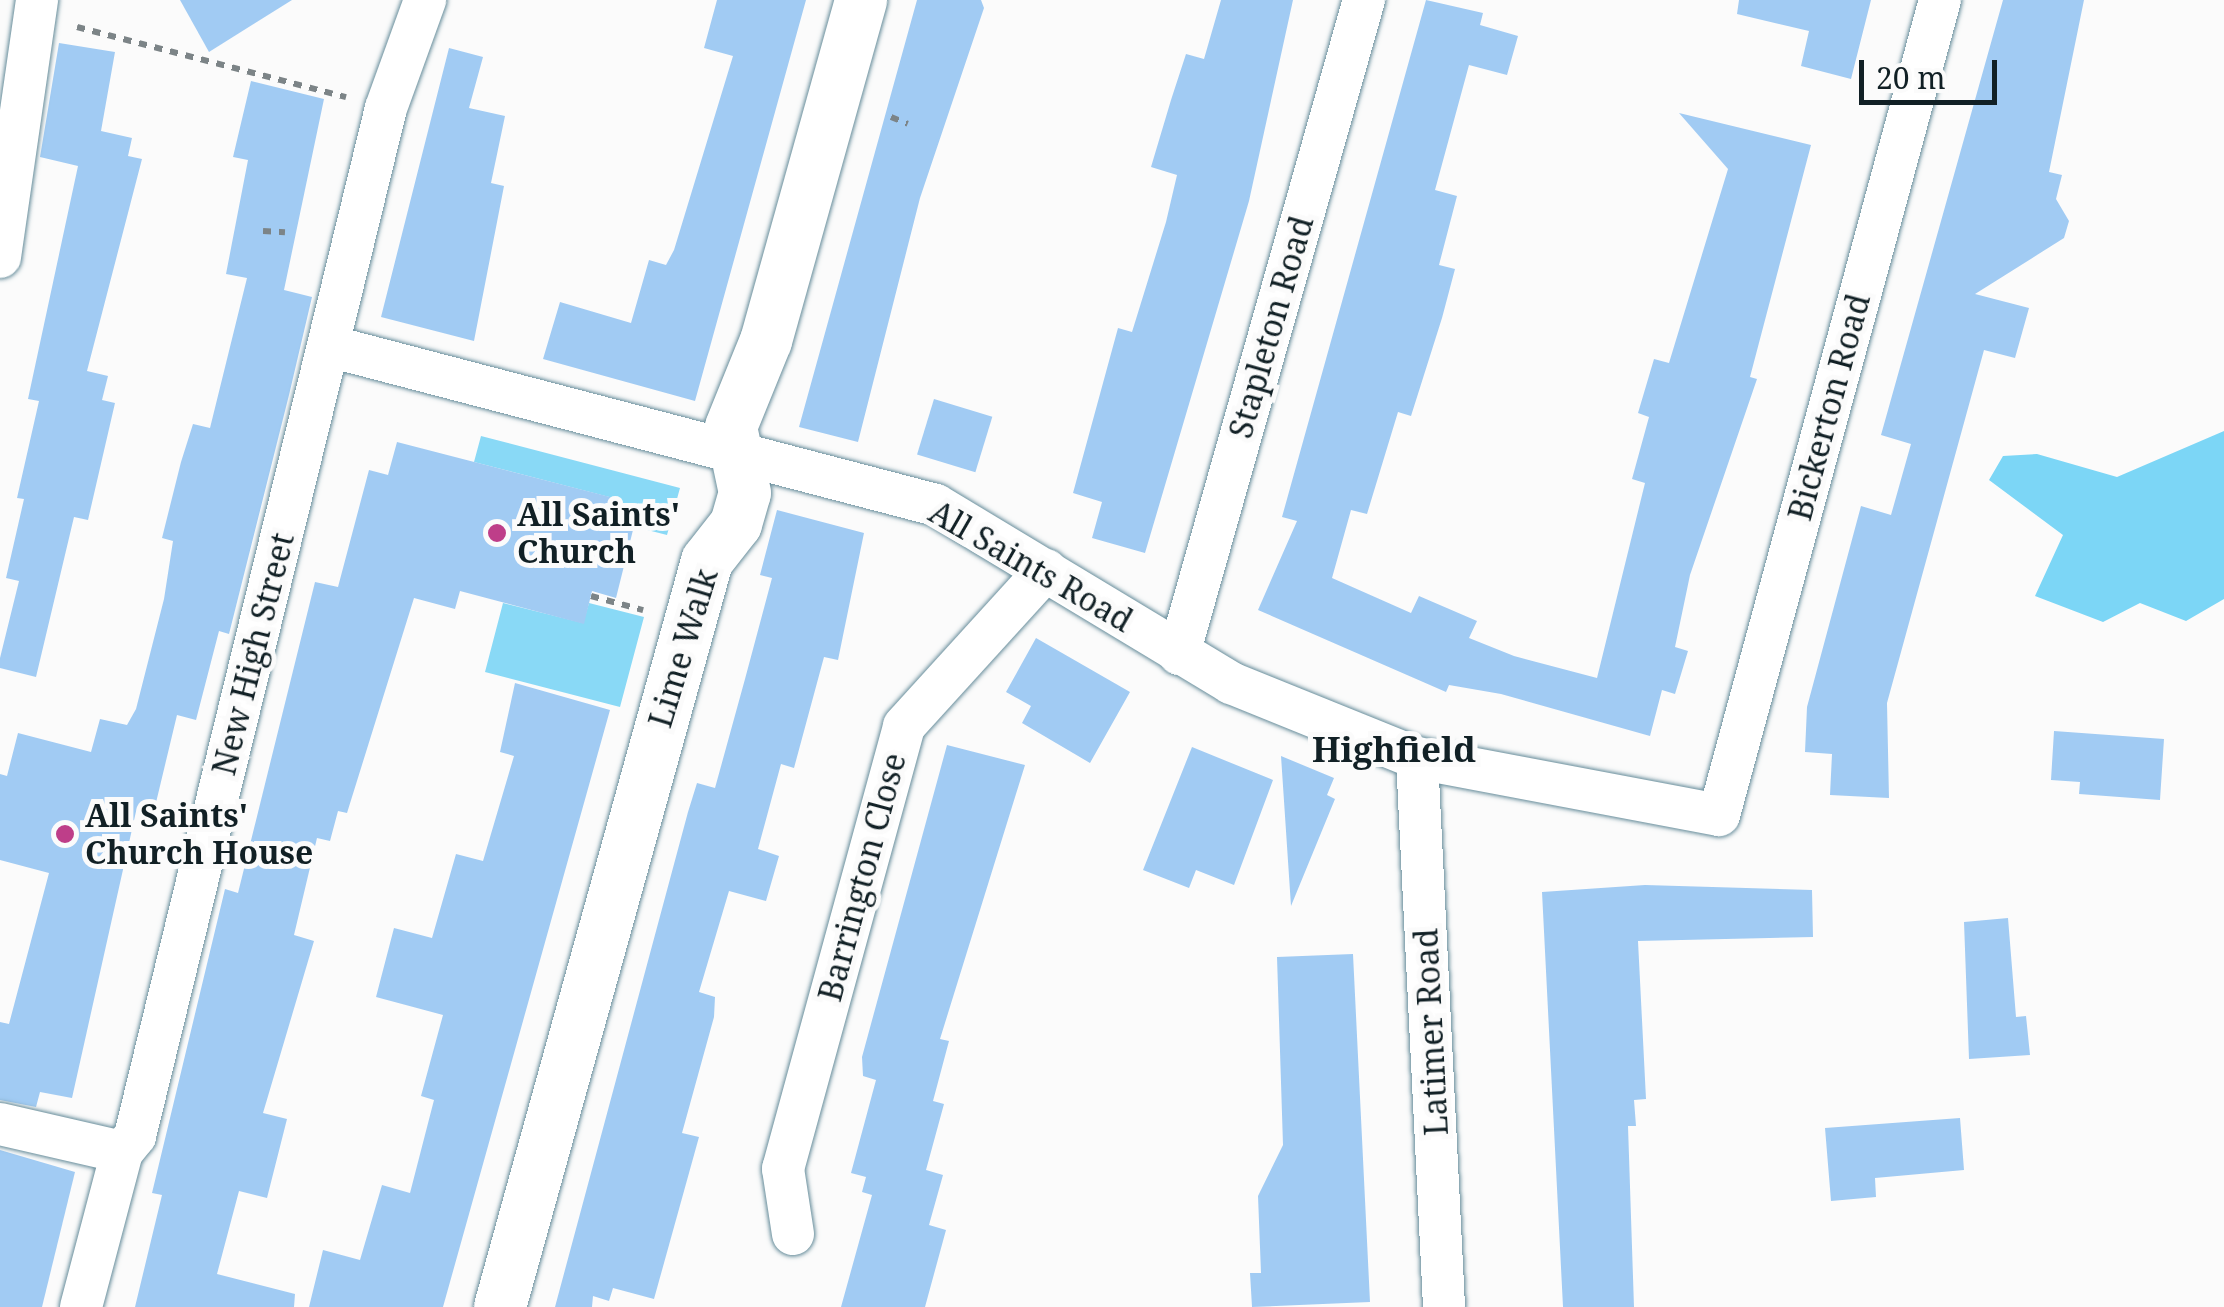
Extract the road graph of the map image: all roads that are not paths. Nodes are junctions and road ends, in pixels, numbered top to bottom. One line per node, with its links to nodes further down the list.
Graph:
1 (425, 0): 7 (street, New High Street)
2 (861, 0): 8 (street, Lime Walk)
3 (1364, 0): 10 (street, Stapleton Road)
4 (1940, 0): 12 (street, Bickerton Road)
5 (36, 9): 6 (street)
6 (0, 257)
7 (328, 346): 8 (street, All Saints Road); 14 (street, New High Street)
8 (736, 454): 9 (street, All Saints Road); 17 (street, Lime Walk)
9 (1046, 570): 10 (street, All Saints Road); 15 (street, Barrington Close)
10 (1179, 654): 11 (street, All Saints Road)
11 (1417, 758): 12 (street, All Saints Road); 18 (street, Latimer Road)
12 (1719, 815)
13 (0, 1124): 14 (street)
14 (122, 1152): 16 (street, New High Street)
15 (793, 1234)
16 (81, 1307)
17 (500, 1307)
18 (1444, 1307)

